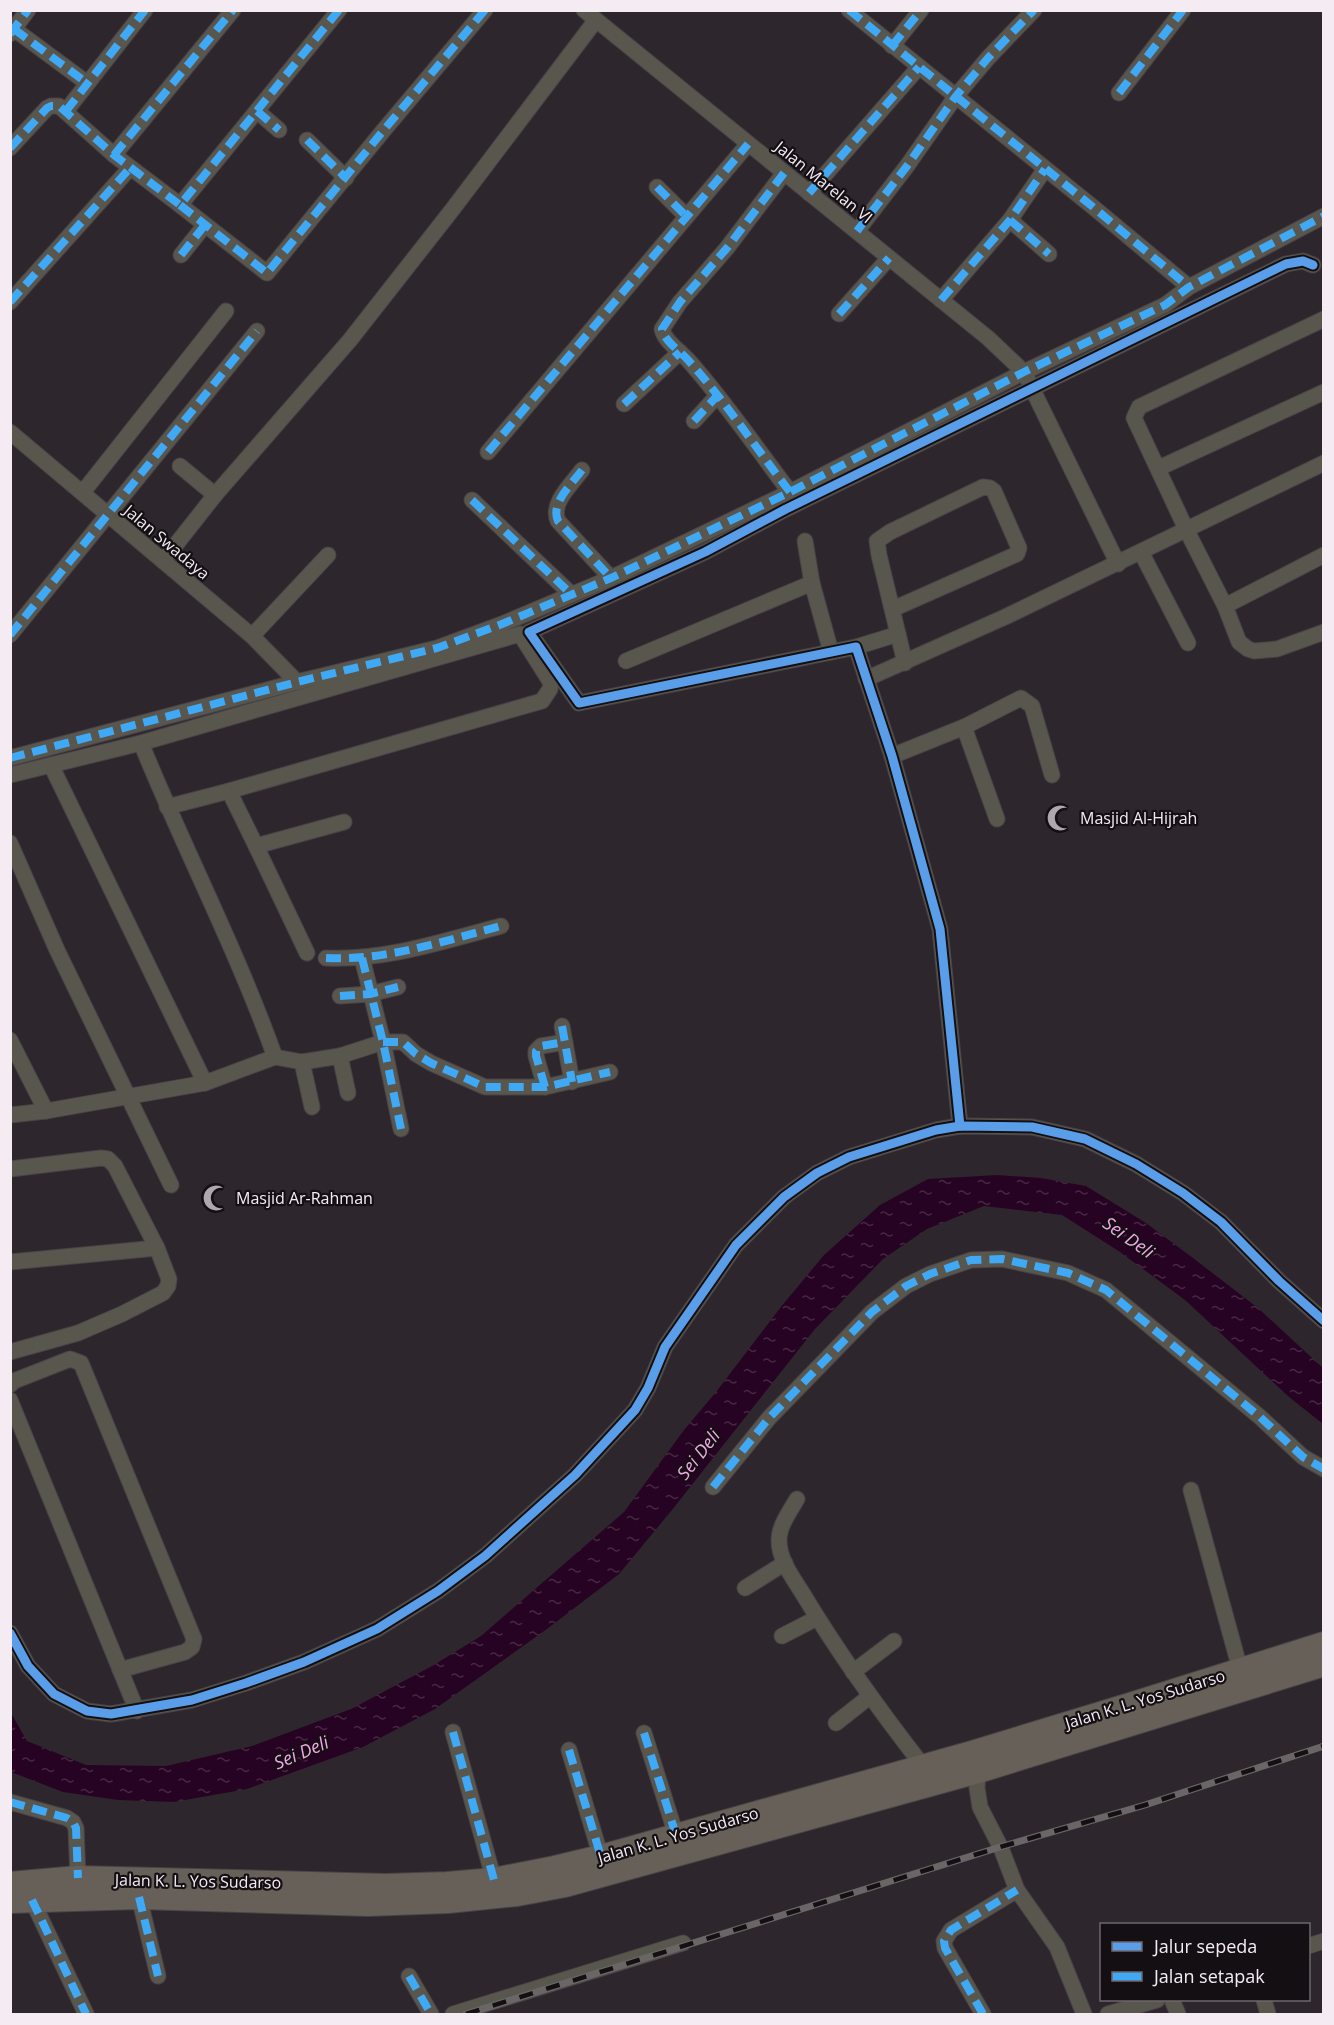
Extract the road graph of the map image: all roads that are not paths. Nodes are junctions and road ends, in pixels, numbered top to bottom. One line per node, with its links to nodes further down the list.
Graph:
1 (28, 10): 11 (street)
2 (145, 10): 14 (street)
3 (233, 10): 23 (street)
4 (339, 10): 18 (street)
5 (485, 10): 27 (street)
6 (849, 10): 12 (street)
7 (921, 10): 12 (street)
8 (1034, 10): 16 (street)
9 (1183, 10): 15 (street)
10 (590, 15): 21 (street, Jalan Marelan VI); 62 (street)
11 (12, 31): 14 (street)
12 (892, 46): 13 (street)
13 (919, 67): 16 (street); 29 (street)
14 (87, 83): 17 (street)
15 (1119, 93)
16 (956, 96): 25 (street); 35 (street)
17 (66, 111): 22 (street); 23 (street)
18 (257, 111): 19 (street); 30 (street)
19 (279, 130)
20 (307, 140): 27 (street)
21 (748, 144): 26 (street, Jalan Marelan VI); 31 (street)
22 (10, 148)
23 (114, 155): 24 (street)
24 (130, 168): 30 (street); 42 (street)
25 (1046, 169): 33 (street); 40 (street)
26 (784, 173): 29 (street, Jalan Marelan VI); 47 (street)
27 (346, 178): 34 (street)
28 (657, 187): 31 (street)
29 (809, 193): 35 (street, Jalan Marelan VI)
30 (180, 205): 34 (street)
31 (686, 216): 55 (street)
32 (1323, 216): 40 (street)
33 (1010, 220): 36 (street); 41 (street)
34 (205, 225): 37 (street)
35 (857, 231): 38 (street, Jalan Marelan VI)
36 (1049, 254)
37 (181, 255)
38 (889, 258): 41 (street, Jalan Marelan VI); 44 (street)
39 (1313, 265): 49 (street)
40 (1189, 287): 48 (street)
41 (941, 300): 48 (street, Jalan Marelan VI)
42 (10, 302)
43 (226, 311): 60 (street)
44 (839, 314)
45 (1323, 318): 58 (street)
46 (257, 331): 64 (street)
47 (680, 352): 51 (street); 52 (street)
48 (1024, 372): 49 (street, Jalan Marelan VI); 61 (street)
49 (1033, 388): 71 (street, Jalan Marelan VI); 83 (street)
50 (1323, 392): 58 (street)
51 (717, 396): 53 (street); 61 (street)
52 (624, 404)
53 (694, 421)
54 (10, 432): 60 (street, Jalan Swadaya)
55 (488, 452)
56 (1323, 463): 65 (street)
57 (180, 466): 62 (street)
58 (1159, 468): 65 (street)
59 (582, 470): 72 (street)
60 (83, 492): 64 (street, Jalan Swadaya)
61 (790, 492): 72 (street)
62 (215, 495): 70 (street)
63 (472, 500): 74 (street)
64 (108, 516): 70 (street, Jalan Swadaya); 79 (street)
65 (1186, 529): 67 (street); 75 (street)
66 (805, 541): 73 (street)
67 (1142, 552): 71 (street); 81 (street)
68 (328, 555): 80 (street)
69 (1323, 555): 75 (street)
70 (163, 561): 80 (street, Jalan Swadaya)
71 (1118, 564): 85 (street)
72 (611, 578): 74 (street)
73 (812, 583): 83 (street); 84 (street)
74 (571, 594): 87 (street)
75 (1225, 606): 77 (street)
76 (893, 609): 76 (street); 78 (street)
77 (1323, 633)
78 (898, 634): 82 (street); 85 (street)
79 (10, 635)
80 (252, 636): 87 (street, Jalan Swadaya)
81 (1188, 643)
82 (856, 647): 83 (street); 86 (street)
83 (831, 652)
84 (626, 661)
85 (905, 663): 86 (street)
86 (866, 679): 90 (street)
87 (297, 682): 91 (street)
88 (964, 727): 90 (street); 94 (street); 97 (street)
89 (141, 743): 92 (street); 95 (street); 96 (street)
90 (892, 756): 124 (street)
91 (10, 758)
92 (51, 765): 93 (street); 117 (street)
93 (10, 775)
94 (1052, 776)
95 (229, 791): 96 (street); 100 (street)
96 (167, 807): 113 (street)
97 (997, 819)
98 (344, 822): 100 (street)
99 (10, 843): 120 (street)
100 (256, 846): 102 (street)
101 (501, 926): 104 (street)
102 (307, 953)
103 (326, 958): 104 (street)
104 (362, 958): 106 (street)
105 (398, 987): 106 (street)
106 (370, 994): 107 (street); 110 (street)
107 (340, 996)
108 (562, 1026): 111 (street)
109 (10, 1040): 122 (street)
110 (383, 1042): 112 (street); 118 (street); 125 (street)
111 (565, 1042): 116 (street); 118 (street)
112 (340, 1056): 114 (street); 119 (street)
113 (275, 1057): 114 (street); 117 (street)
114 (302, 1062): 121 (street)
115 (610, 1072): 116 (street)
116 (572, 1082): 118 (street)
117 (205, 1083): 120 (street)
118 (545, 1087)
119 (348, 1093)
120 (126, 1096): 122 (street); 127 (street)
121 (312, 1107)
122 (46, 1112): 123 (street)
123 (10, 1115)
124 (960, 1126): 130 (street); 150 (street)
125 (401, 1129)
126 (10, 1169): 128 (street)
127 (171, 1185)
128 (157, 1248): 129 (street); 131 (street)
129 (10, 1262)
130 (1323, 1321)
131 (10, 1352)
132 (10, 1385): 147 (street)
133 (10, 1400): 147 (street)
134 (1323, 1469): 135 (street)
135 (713, 1487)
136 (1191, 1490): 146 (street)
137 (797, 1499): 138 (street)
138 (785, 1563): 139 (street); 140 (street)
139 (745, 1588)
140 (817, 1618): 142 (street); 148 (street)
141 (10, 1633): 150 (street)
142 (782, 1636)
143 (894, 1641): 148 (street)
144 (1323, 1644): 146 (highway, Jalan K. L. Yos Sudarso)
145 (1323, 1664): 155 (highway, Jalan K. L. Yos Sudarso)
146 (1240, 1669): 155 (highway, Jalan K. L. Yos Sudarso)
147 (120, 1670): 150 (street)
148 (853, 1672): 149 (street)
149 (869, 1697): 151 (street); 156 (street)
150 (137, 1711)
151 (836, 1723)
152 (453, 1732): 161 (street)
153 (644, 1733): 158 (street)
154 (569, 1750): 159 (street)
155 (975, 1762): 156 (highway, Jalan K. L. Yos Sudarso); 163 (street); 164 (highway, Jalan K. L. Yos Sudarso)
156 (923, 1766): 158 (highway, Jalan K. L. Yos Sudarso)
157 (10, 1802): 160 (street)
158 (676, 1835): 159 (highway, Jalan K. L. Yos Sudarso)
159 (601, 1857): 161 (highway, Jalan K. L. Yos Sudarso)
160 (78, 1878): 161 (highway, Jalan K. L. Yos Sudarso); 162 (highway, Jalan K. L. Yos Sudarso)
161 (494, 1880)
162 (10, 1884)
163 (1017, 1890): 173 (street); 174 (street)
164 (139, 1897): 165 (highway, Jalan K. L. Yos Sudarso); 167 (street)
165 (21, 1900): 170 (street)
166 (683, 1943): 172 (street)
167 (158, 1976)
168 (409, 1976): 171 (street)
169 (1154, 2001): 175 (street)
170 (86, 2014)
171 (431, 2014)
172 (453, 2014)
173 (983, 2014)
174 (1084, 2014)
175 (1108, 2014)

